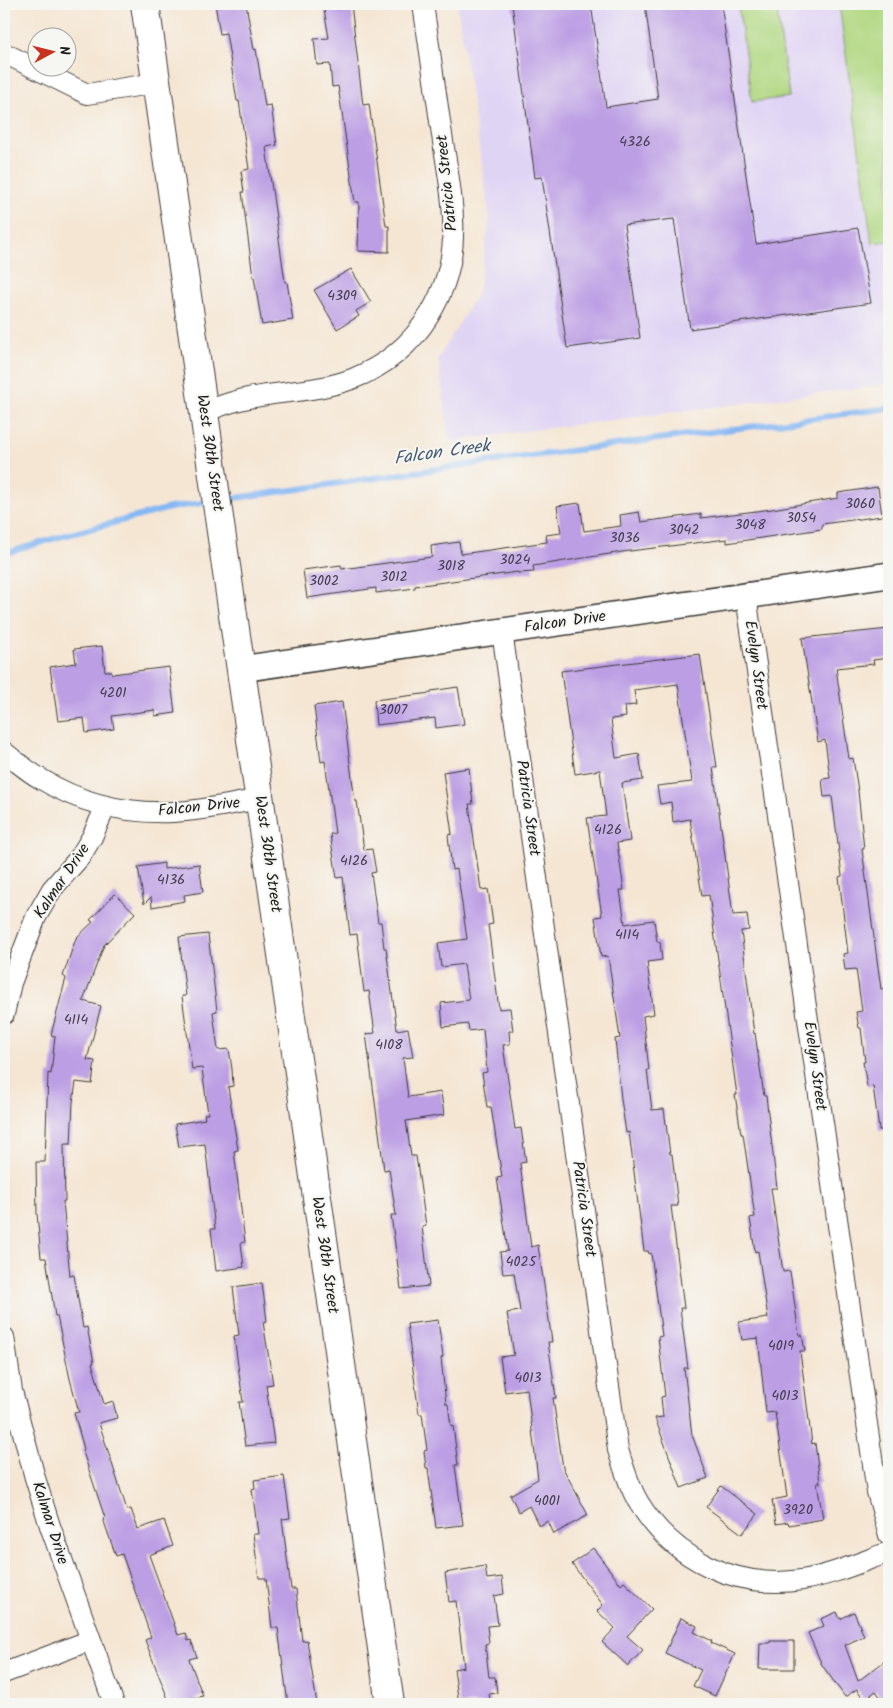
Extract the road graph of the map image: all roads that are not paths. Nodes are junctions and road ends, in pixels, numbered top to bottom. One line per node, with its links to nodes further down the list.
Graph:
1 (145, 4): 4 (main road, West 30th Street)
2 (423, 4): 5 (street, Patricia Street)
3 (4, 53): 4 (street)
4 (156, 83): 5 (main road, West 30th Street)
5 (204, 412): 9 (main road, West 30th Street)
6 (889, 575): 7 (street, Falcon Drive)
7 (746, 596): 8 (street, Falcon Drive); 16 (street, Evelyn Street)
8 (502, 631): 9 (street, Falcon Drive); 17 (street, Patricia Street)
9 (241, 669): 11 (main road, West 30th Street)
10 (4, 752): 12 (street, Falcon Drive)
11 (260, 800): 12 (street, Falcon Drive); 21 (main road, West 30th Street)
12 (106, 806): 13 (street, Kalmar Drive)
13 (4, 1014)
14 (4, 1337): 15 (street, Kalmar Drive)
15 (8, 1392): 18 (street, Kalmar Drive)
16 (889, 1535)
17 (889, 1552)
18 (91, 1640): 19 (street); 20 (street, Kalmar Drive)
19 (4, 1673)
20 (114, 1704)
21 (390, 1704)

